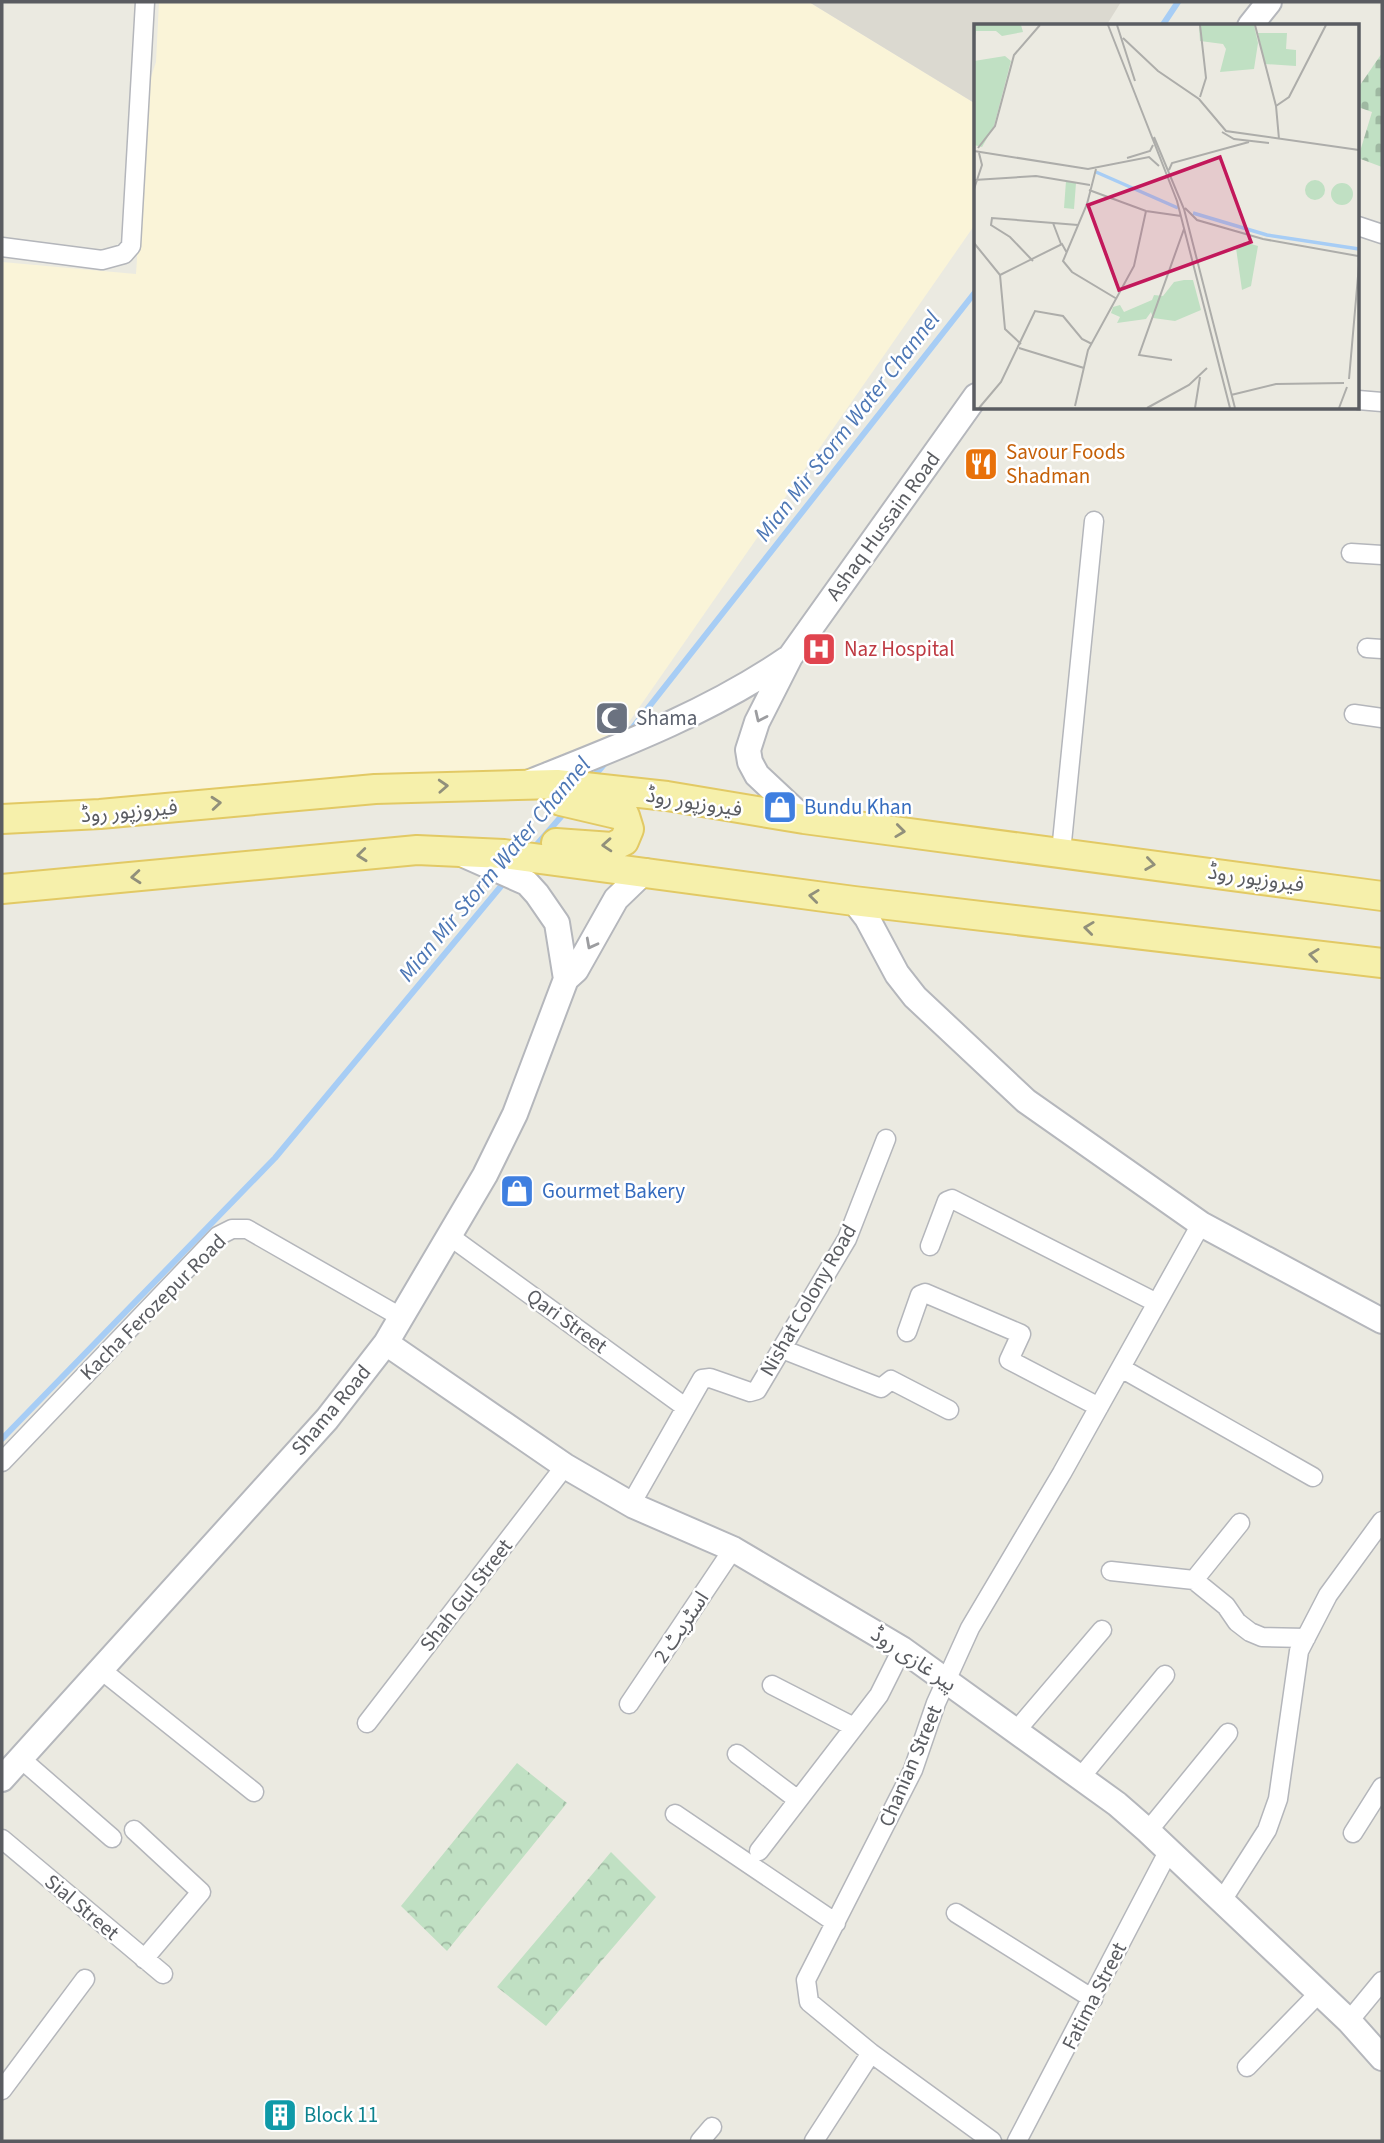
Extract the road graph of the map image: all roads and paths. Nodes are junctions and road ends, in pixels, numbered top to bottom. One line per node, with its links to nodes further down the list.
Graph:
1 (145, 2): 6 (street)
2 (1269, 2): 3 (street)
3 (1252, 24)
4 (1360, 227): 5 (street)
5 (1382, 234)
6 (2, 247)
7 (974, 399): 13 (street, Ashaq Hussain Road)
8 (1360, 400): 9 (street)
9 (1382, 402)
10 (1094, 521): 21 (street)
11 (1351, 553): 12 (street)
12 (1382, 555)
13 (790, 657): 16 (street, Ashaq Hussain Road); 19 (street, Ashaq Hussain Road, one-way to 19)
14 (1354, 714): 15 (street)
15 (1382, 718)
16 (560, 777): 17 (main road, فیروزپور روڈ); 19 (main road, فیروزپور روڈ)
17 (483, 784): 18 (main road, فیروزپور روڈ, one-way to 17); 20 (main road, one-way to 20)
18 (2, 819)
19 (804, 819): 21 (main road, فیروزپور روڈ, one-way to 21)
20 (417, 850): 22 (main road); 24 (main road, one-way to 24)
21 (1061, 852): 25 (main road, فیروزپور روڈ, one-way to 25)
22 (532, 871): 23 (main road); 28 (street, Shama Road)
23 (645, 871): 26 (main road, one-way to 23); 28 (street, Shama Road, one-way to 28)
24 (2, 888)
25 (1382, 896)
26 (854, 901): 27 (main road, one-way to 26); 30 (street)
27 (1382, 963)
28 (566, 979): 31 (street, Shama Road)
29 (886, 1139): 38 (street, Nishat Colony Road)
30 (1201, 1224): 33 (street, Chanian Street); 35 (street)
31 (449, 1235): 34 (street, Shama Road); 40 (street, Qari Street)
32 (930, 1246): 33 (street)
33 (1157, 1303): 39 (street, Chanian Street)
34 (400, 1316): 37 (street, Shama Road); 43 (street, Kacha Ferozepur Road)
35 (1382, 1321)
36 (907, 1332): 41 (street)
37 (386, 1343): 44 (street, پیر غازی روڈ); 55 (street, Shama Road)
38 (782, 1349): 40 (street, Nishat Colony Road); 42 (street)
39 (1121, 1368): 41 (street, Chanian Street); 45 (street)
40 (685, 1407): 46 (street, Nishat Colony Road)
41 (1098, 1407): 57 (street, Chanian Street)
42 (949, 1410)
43 (2, 1462)
44 (565, 1466): 46 (street, پیر غازی روڈ); 60 (street, Shah Gul Street)
45 (1313, 1477)
46 (631, 1504): 49 (street, پیر غازی روڈ)
47 (1382, 1521): 53 (street)
48 (1240, 1523): 51 (street)
49 (733, 1549): 54 (street, پیر غازی روڈ); 59 (street, اسٹریٹ 2)
50 (1111, 1571): 51 (street)
51 (1194, 1580): 53 (street)
52 (1102, 1630): 62 (street)
53 (1306, 1638): 79 (street)
54 (902, 1648): 57 (street, پیر غازی روڈ); 61 (street)
55 (100, 1669): 65 (street, Shama Road); 69 (street)
56 (1165, 1675): 66 (street)
57 (947, 1679): 62 (street, پیر غازی روڈ); 81 (street, Chanian Street)
58 (772, 1685): 61 (street)
59 (629, 1704)
60 (368, 1723)
61 (854, 1727): 70 (street)
62 (1016, 1731): 66 (street, پیر غازی روڈ)
63 (1228, 1733): 73 (street)
64 (737, 1754): 70 (street)
65 (20, 1758): 67 (street, Shama Road); 75 (street)
66 (1080, 1778): 73 (street, پیر غازی روڈ)
67 (2, 1779)
68 (1382, 1787): 74 (street)
69 (254, 1792)
70 (798, 1800): 78 (street)
71 (676, 1814): 81 (street)
72 (134, 1830): 82 (street)
73 (1148, 1831): 77 (street, پیر غازی روڈ)
74 (1353, 1833)
75 (112, 1838)
76 (2, 1839): 82 (street, Sial Street)
77 (1169, 1850): 79 (street, پیر غازی روڈ); 87 (street, Fatima Street)
78 (759, 1851)
79 (1223, 1899): 86 (street, پیر غازی روڈ)
80 (956, 1913): 87 (street)
81 (836, 1923): 89 (street, Chanian Street)
82 (144, 1959): 83 (street, Sial Street)
83 (163, 1975)
84 (85, 1979): 92 (street)
85 (1382, 1981): 88 (street)
86 (1318, 1994): 88 (street, پیر غازی روڈ); 91 (street)
87 (1093, 1999): 95 (street, Fatima Street)
88 (1349, 2021): 90 (street, پیر غازی روڈ)
89 (871, 2053): 93 (street); 94 (street, Chanian Street)
90 (1382, 2058)
91 (1247, 2067)
92 (2, 2090)
93 (814, 2141)
94 (992, 2141)
95 (1017, 2141)

